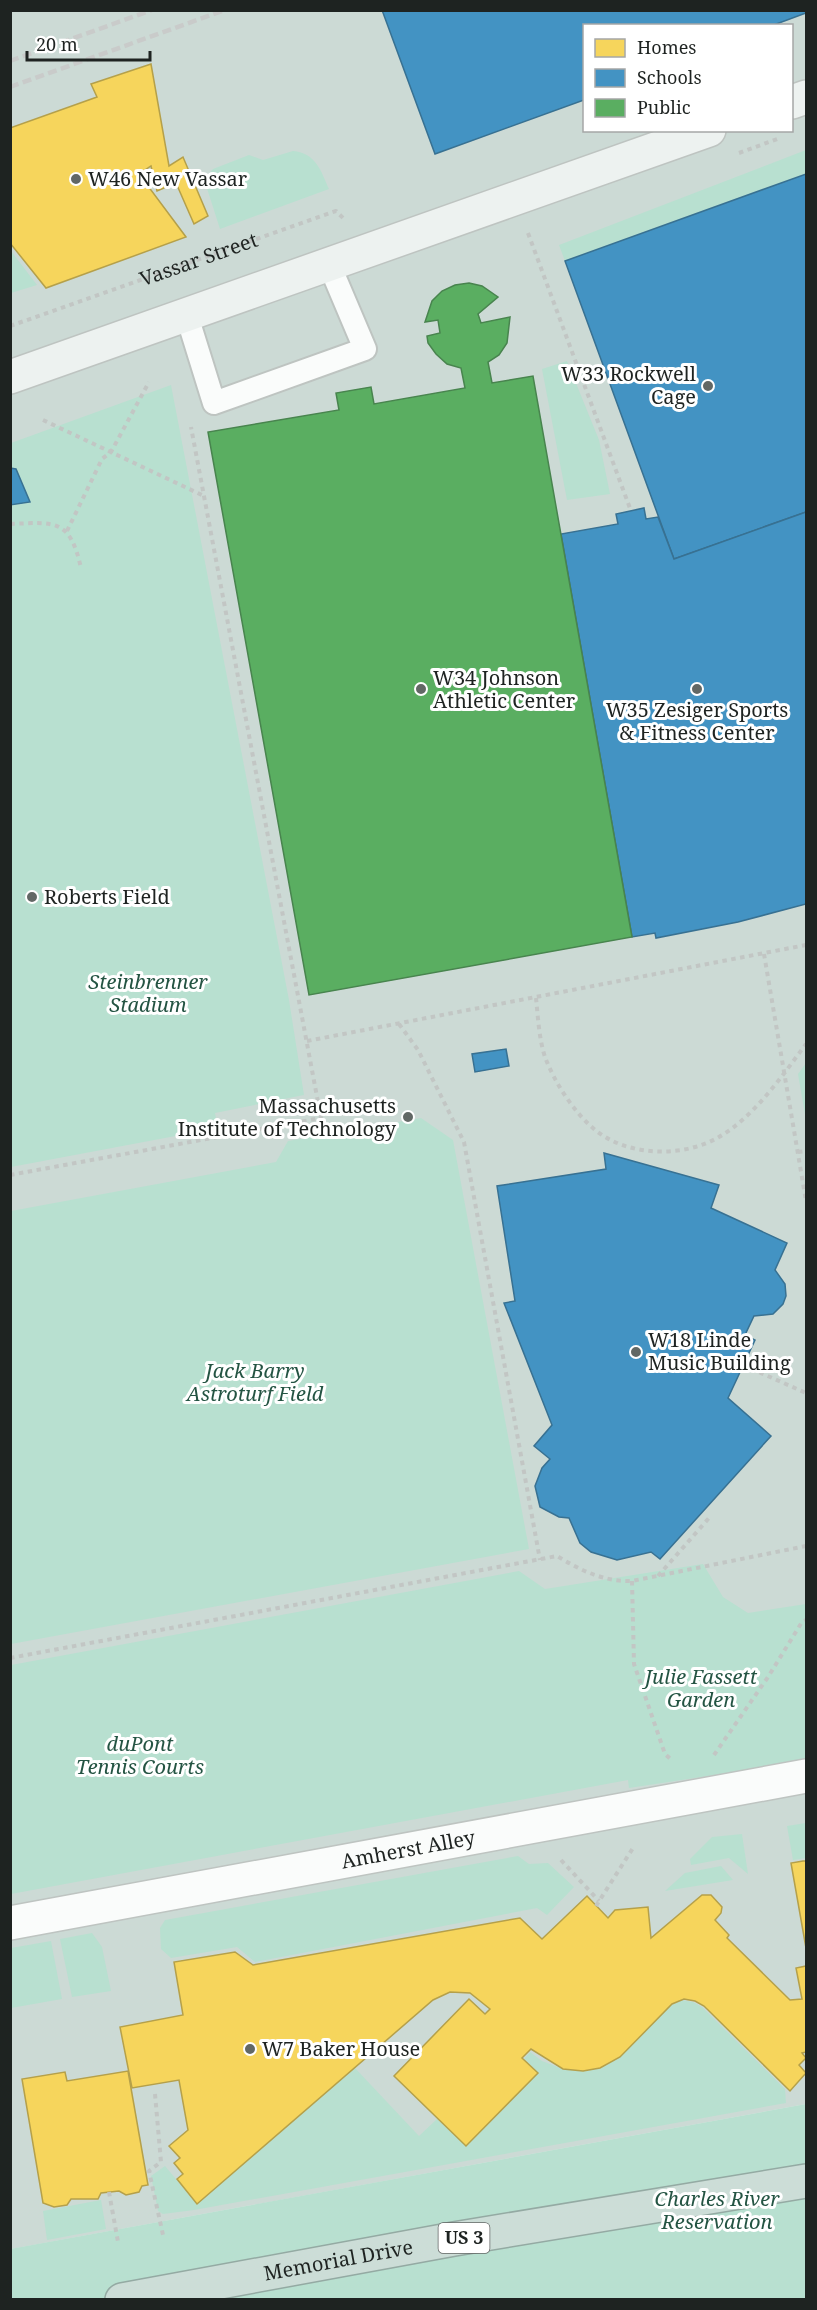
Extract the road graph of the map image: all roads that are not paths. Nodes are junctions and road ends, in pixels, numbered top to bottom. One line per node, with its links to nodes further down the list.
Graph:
1 (703, 132): 2 (main road)
2 (329, 264): 3 (main road); 3 (lane)
3 (187, 315): 4 (main road)
4 (10, 376)
5 (807, 1776): 6 (street, Amherst Alley)
6 (10, 1923)
7 (807, 2181): 8 (highway, Memorial Drive / US 3)
8 (164, 2295): 9 (highway, Memorial Drive / US 3)
9 (122, 2300)

